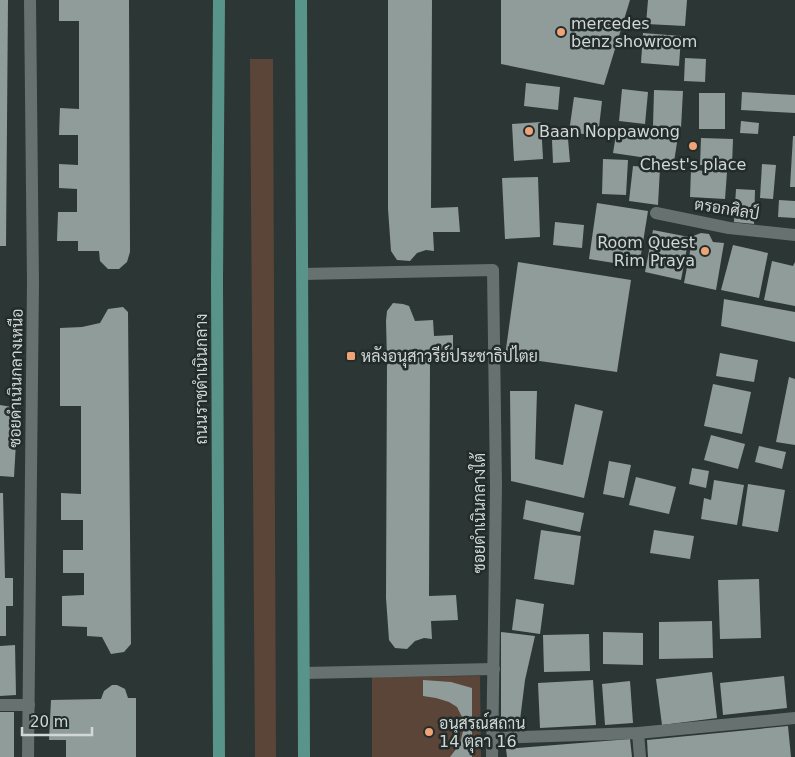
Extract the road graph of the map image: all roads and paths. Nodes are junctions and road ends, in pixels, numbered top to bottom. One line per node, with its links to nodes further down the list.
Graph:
1 (30, 0): 10 (street, ซอยดำเนินกลางเหนือ)
2 (220, 0): 15 (main road, ถนนราชดำเนินกลาง)
3 (302, 0): 6 (main road)
4 (656, 213): 5 (street, ตรอกศิลป์)
5 (795, 235)
6 (303, 274): 7 (street, ซอยดำเนินกลางใต้); 8 (main road)
7 (494, 669): 8 (street); 13 (street, ซอยดำเนินกลางใต้)
8 (304, 673): 16 (main road)
9 (0, 705): 10 (street)
10 (29, 705): 14 (street, ซอยดำเนินกลางเหนือ)
11 (795, 718): 12 (street)
12 (638, 733): 13 (street); 18 (street)
13 (493, 738): 17 (street, ซอยดำเนินกลางใต้)
14 (28, 757)
15 (219, 757)
16 (304, 757)
17 (492, 757)
18 (640, 757)

